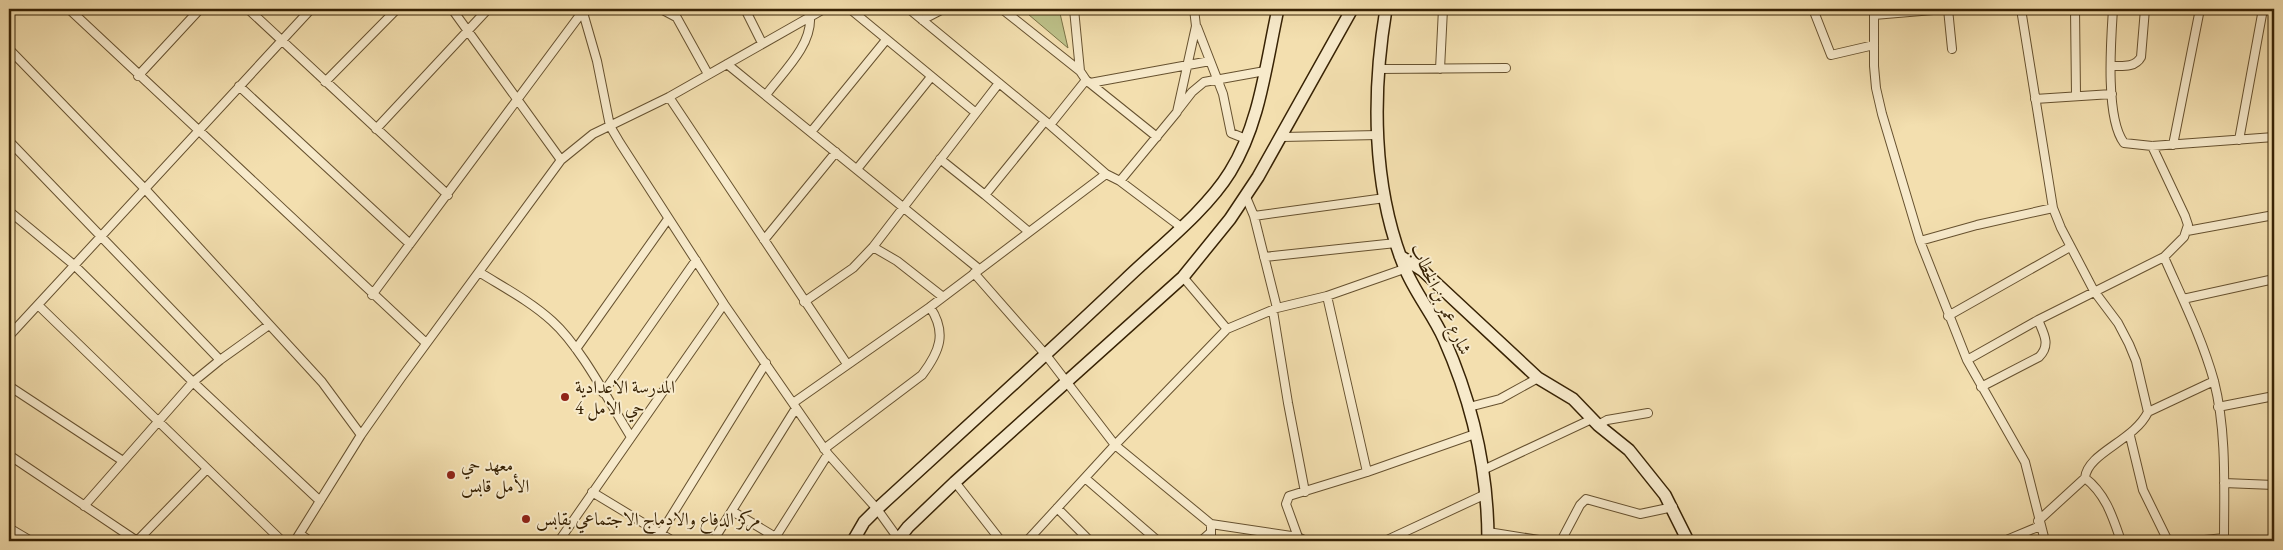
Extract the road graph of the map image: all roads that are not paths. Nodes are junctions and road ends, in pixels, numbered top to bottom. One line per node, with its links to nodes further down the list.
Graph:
1 (69, 9): 31 (street)
2 (200, 9): 54 (street)
3 (248, 9): 39 (street)
4 (311, 9): 39 (street)
5 (397, 9): 57 (street)
6 (452, 9): 37 (street)
7 (488, 9): 37 (street)
8 (661, 9): 34 (street)
9 (672, 9): 34 (street)
10 (744, 9): 40 (street)
11 (824, 9): 33 (street)
12 (850, 9): 38 (street)
13 (909, 9): 35 (street)
14 (943, 9): 35 (street)
15 (1002, 9): 51 (street)
16 (1074, 9): 51 (street)
17 (1194, 9): 36 (street)
18 (1278, 9): 52 (street)
19 (1352, 9): 76 (street)
20 (1386, 9): 49 (street, شارع عمر بن الخطاب)
21 (1443, 9): 50 (street)
22 (1813, 9): 41 (street)
23 (1947, 9): 32 (street); 43 (street)
24 (2021, 9): 65 (street)
25 (2075, 9): 63 (street)
26 (2113, 9): 47 (street)
27 (2145, 9): 47 (street)
28 (2200, 9): 80 (street)
29 (2263, 9): 78 (street)
30 (582, 10): 66 (street); 70 (street)
31 (79, 12): 54 (street)
32 (1874, 12): 41 (street)
33 (813, 13): 40 (street); 62 (street)
34 (677, 18): 53 (street)
35 (922, 20): 59 (street)
36 (1196, 26): 44 (street); 46 (street)
37 (467, 30): 66 (street); 71 (street)
38 (886, 40): 55 (street); 73 (street)
39 (281, 42): 57 (street); 60 (street)
40 (762, 43): 45 (street)
41 (1874, 45): 105 (street)
42 (9, 49): 89 (street)
43 (1952, 50)
44 (1210, 61): 46 (street); 56 (street)
45 (727, 64): 53 (street); 62 (street)
46 (1187, 65): 58 (street); 67 (street)
47 (2111, 66): 61 (street)
48 (1506, 68): 50 (street)
49 (1378, 69): 50 (street); 74 (street, شارع عمر بن الخطاب)
50 (1440, 69)
51 (1080, 71): 58 (street)
52 (1265, 71): 56 (street); 77 (street)
53 (708, 74): 64 (street)
54 (138, 76): 72 (street)
55 (931, 77): 68 (street); 86 (street)
56 (1217, 79): 67 (street); 77 (street)
57 (325, 82): 71 (street)
58 (1088, 82): 69 (street); 75 (street)
59 (999, 83): 68 (street); 69 (street)
60 (239, 86): 72 (street); 107 (street)
61 (2112, 94): 63 (street); 82 (street)
62 (766, 95): 73 (street)
63 (2076, 95): 65 (street)
64 (668, 96): 70 (street); 104 (street)
65 (2035, 99): 95 (street)
66 (517, 100): 85 (street); 90 (street)
67 (1177, 112): 75 (street)
68 (976, 113): 84 (street)
69 (1048, 123): 87 (street); 91 (street)
70 (610, 126): 85 (street); 99 (street)
71 (376, 129): 90 (street)
72 (198, 131): 89 (street); 121 (street)
73 (811, 132): 83 (street)
74 (1378, 135): 76 (street); 93 (street, شارع عمر بن الخطاب)
75 (1157, 137): 88 (street)
76 (1282, 137): 92 (street)
77 (1246, 139): 100 (street)
78 (2239, 140): 79 (street); 80 (street)
79 (2274, 140)
80 (2173, 145): 82 (street)
81 (10, 146): 103 (street)
82 (2152, 146): 101 (street)
83 (836, 152): 86 (street); 104 (street)
84 (940, 159): 91 (street); 94 (street)
85 (561, 160): 117 (street)
86 (856, 169): 94 (street)
87 (1106, 174): 88 (street); 102 (street)
88 (1120, 181): 100 (street)
89 (146, 190): 103 (street); 132 (street)
90 (448, 195): 107 (street)
91 (985, 195): 102 (street)
92 (1246, 196): 98 (street); 118 (street)
93 (1385, 198): 98 (street); 106 (street, شارع عمر بن الخطاب)
94 (903, 207): 108 (street); 116 (street)
95 (2052, 208): 105 (street); 109 (street)
96 (9, 211): 114 (street)
97 (2274, 215): 101 (street)
98 (1254, 216): 111 (street)
99 (668, 220): 113 (street); 136 (street)
100 (1181, 227): 137 (street)
101 (2187, 231): 112 (street)
102 (1029, 232): 116 (street)
103 (102, 236): 114 (street); 138 (street)
104 (764, 240): 125 (street)
105 (1920, 242): 130 (street)
106 (1396, 243): 110 (street, شارع عمر بن الخطاب); 111 (street)
107 (410, 244): 121 (street)
108 (873, 247): 123 (street); 125 (street)
109 (2070, 247): 120 (street); 130 (street)
110 (1400, 256): 115 (street, شارع عمر بن الخطاب); 142 (street)
111 (1264, 257): 129 (street)
112 (2164, 257): 120 (street); 124 (street)
113 (696, 260): 126 (street); 148 (street)
114 (74, 265): 127 (street); 145 (street)
115 (1404, 268): 122 (street); 151 (street, شارع عمر بن الخطاب)
116 (976, 271): 123 (street); 137 (street)
117 (479, 272): 135 (street); 136 (street)
118 (1183, 277): 133 (street); 143 (street)
119 (2274, 278): 124 (street)
120 (2094, 291): 131 (street); 153 (street)
121 (372, 294): 135 (street)
122 (1327, 296): 129 (street); 167 (street)
123 (943, 297): 128 (street)
124 (2182, 299): 144 (street)
125 (804, 302): 141 (street)
126 (724, 304): 140 (street); 160 (street)
127 (38, 305): 134 (street); 155 (street)
128 (930, 307): 141 (street); 162 (street)
129 (1275, 310): 133 (street); 174 (street)
130 (1948, 316): 139 (street)
131 (2038, 320): 139 (street); 147 (street)
132 (269, 325): 138 (street); 158 (street)
133 (1227, 329): 161 (street)
134 (9, 336)
135 (426, 344): 158 (street)
136 (576, 349): 148 (street)
137 (1046, 355): 143 (street); 180 (street)
138 (220, 360): 145 (street)
139 (1967, 360): 147 (street)
140 (766, 363): 150 (street); 185 (street)
141 (847, 364): 150 (street)
142 (1538, 378): 151 (street); 156 (street)
143 (1065, 381): 161 (street); 170 (street)
144 (2214, 381): 152 (street); 153 (street)
145 (193, 382): 155 (street); 176 (street)
146 (9, 386): 164 (street)
147 (1981, 387): 182 (street)
148 (603, 393): 160 (street)
149 (2274, 396): 152 (street)
150 (795, 406): 162 (street); 181 (street)
151 (1468, 407): 157 (street, شارع عمر بن الخطاب)
152 (2218, 407): 171 (street)
153 (2148, 412): 159 (street)
154 (1648, 413): 156 (street)
155 (158, 421): 164 (street); 165 (street)
156 (1595, 422): 166 (street); 178 (street)
157 (1475, 434): 166 (street, شارع عمر بن الخطاب); 167 (street)
158 (361, 435): 176 (street)
159 (2130, 436): 169 (street); 216 (street)
160 (631, 437): 173 (street)
161 (1115, 445): 168 (street); 183 (street)
162 (826, 452): 180 (street); 190 (street)
163 (9, 456): 177 (street)
164 (123, 461): 177 (street)
165 (208, 469): 195 (street); 196 (street)
166 (1483, 470): 175 (street, شارع عمر بن الخطاب)
167 (1367, 472): 174 (street)
168 (1085, 478): 179 (street); 206 (street)
169 (2085, 478): 182 (street); 215 (street)
170 (955, 482): 191 (street); 204 (street)
171 (2224, 483): 172 (street); 193 (street)
172 (2274, 485)
173 (592, 492): 185 (street); 199 (street)
174 (1306, 492): 188 (street)
175 (1486, 494): 189 (street, شارع عمر بن الخطاب); 209 (street)
176 (320, 501): 186 (street)
177 (84, 506): 195 (street)
178 (1673, 507): 211 (street); 212 (street)
179 (1056, 508): 192 (street); 205 (street)
180 (876, 509): 191 (street); 203 (street)
181 (732, 511): 190 (street); 202 (street)
182 (2039, 523): 213 (street); 214 (street)
183 (1211, 524): 187 (street); 188 (street)
184 (9, 528): 194 (street)
185 (660, 533): 200 (street); 201 (street)
186 (300, 534): 197 (street); 198 (street)
187 (1210, 537): 207 (street)
188 (1298, 537): 208 (street)
189 (1488, 537): 210 (street)
190 (777, 540)
191 (899, 540)
192 (1088, 540)
193 (2224, 540): 217 (street)
194 (31, 541)
195 (137, 541)
196 (282, 541)
197 (295, 541)
198 (310, 541)
199 (559, 541)
200 (656, 541)
201 (673, 541)
202 (713, 541)
203 (853, 541)
204 (1001, 541)
205 (1028, 541)
206 (1158, 541)
207 (1201, 541)
208 (1306, 541)
209 (1385, 541)
210 (1545, 541)
211 (1561, 541)
212 (1688, 541)
213 (2004, 541)
214 (2045, 541)
215 (2122, 541)
216 (2168, 541)
217 (2194, 541)

